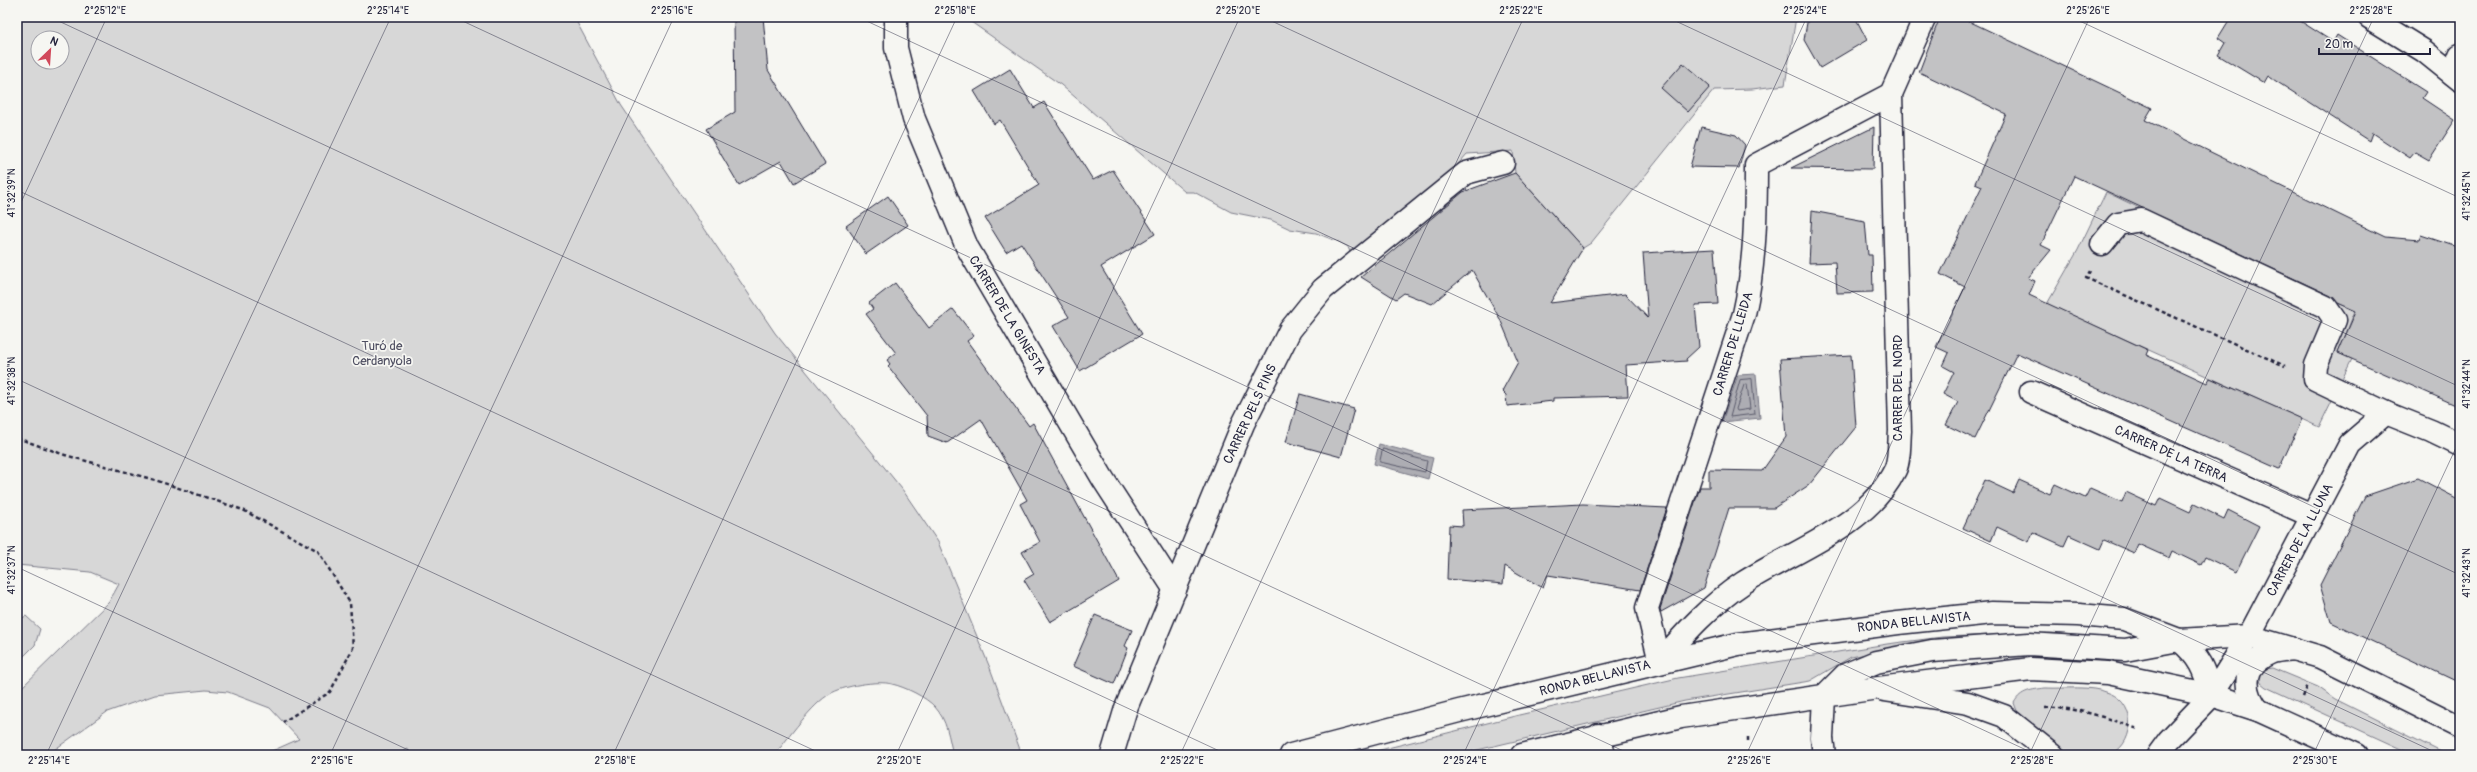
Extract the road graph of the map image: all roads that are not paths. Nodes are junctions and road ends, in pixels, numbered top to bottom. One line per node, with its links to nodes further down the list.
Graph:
1 (896, 17): 12 (street, CARRER DE LA GINESTA)
2 (1925, 17): 5 (street)
3 (2369, 17): 4 (street)
4 (2458, 70)
5 (1891, 94): 16 (street, CARRER DE LLEIDA); 16 (street, CARRER DEL NORD)
6 (1503, 163): 12 (street, CARRER DELS PINS)
7 (2102, 244): 9 (street)
8 (2031, 392): 11 (street, CARRER DE LA TERRA)
9 (2386, 413): 10 (street); 11 (street, CARRER DE LA LLUNA)
10 (2460, 445)
11 (2312, 516): 13 (street, CARRER DE LA LLUNA)
12 (1175, 590): 24 (street, CARRER DELS PINS)
13 (2249, 636): 14 (street); 15 (street); 18 (street, CARRER DE LA LLUNA)
14 (2179, 640): 16 (street, RONDA BELLAVISTA); 18 (street); 19 (street)
15 (2295, 649): 20 (street); 21 (street)
16 (1660, 662): 25 (street, RONDA BELLAVISTA)
17 (1871, 689): 18 (street); 19 (street); 28 (street)
18 (2212, 695): 20 (street); 23 (street, CARRER DE LA LLUNA)
19 (1824, 696): 22 (street); 27 (street)
20 (2258, 710): 29 (street)
21 (2460, 727)
22 (1601, 745): 26 (street)
23 (2163, 747)
24 (1112, 755)
25 (1290, 755)
26 (1522, 755)
27 (1824, 755)
28 (2053, 755)
29 (2357, 755)

